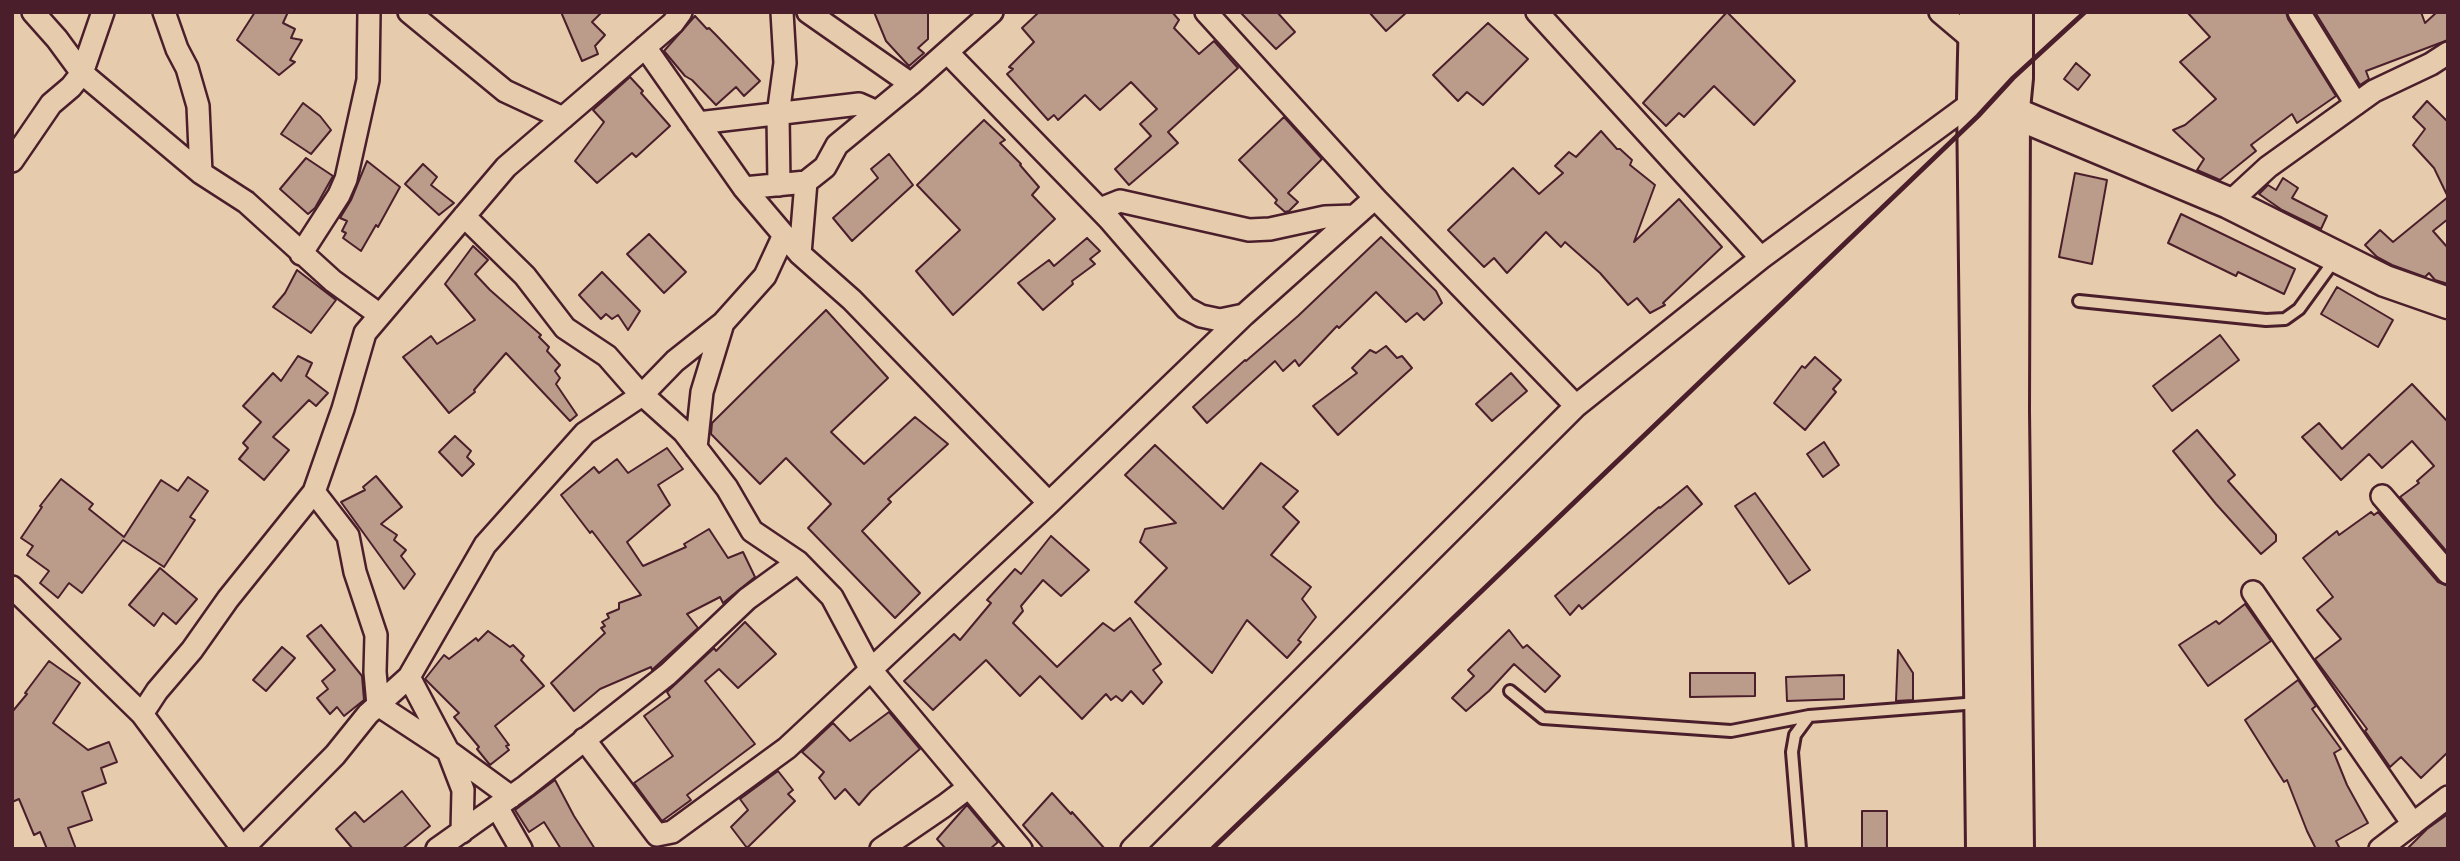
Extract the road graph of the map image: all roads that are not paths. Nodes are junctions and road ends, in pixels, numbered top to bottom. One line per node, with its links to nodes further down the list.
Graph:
1 (33, 12): 19 (street)
2 (103, 12): 19 (street)
3 (164, 12): 28 (street)
4 (369, 12): 38 (street)
5 (409, 12): 25 (street)
6 (681, 12): 16 (street)
7 (782, 12): 24 (street)
8 (808, 12): 20 (street)
9 (992, 12): 17 (street)
10 (1206, 12): 32 (street)
11 (1537, 12): 41 (street)
12 (1940, 12): 15 (street)
13 (2013, 12): 21 (highway)
14 (2299, 12): 22 (street)
15 (1979, 29): 21 (highway)
16 (645, 47): 25 (street); 26 (street)
17 (947, 52): 20 (street); 33 (street)
18 (2448, 53): 22 (street)
19 (82, 73): 27 (street); 28 (street)
20 (911, 84): 23 (street)
21 (1994, 104): 34 (street); 41 (street); 60 (highway); 80 (highway)
22 (2356, 104): 34 (street)
23 (877, 112): 24 (street); 29 (street)
24 (778, 115): 26 (street); 30 (street)
25 (563, 118): 35 (street)
26 (698, 123): 31 (street)
27 (12, 161)
28 (201, 173): 38 (street)
29 (806, 182): 30 (street); 39 (street)
30 (779, 185): 31 (street)
31 (744, 188): 37 (street)
32 (1375, 198): 36 (street); 48 (street)
33 (1102, 201): 36 (street); 45 (street)
34 (2228, 203): 40 (street)
35 (464, 216): 44 (street); 47 (street)
36 (1354, 216): 45 (street)
37 (784, 235): 39 (street); 46 (street)
38 (301, 254): 44 (street)
39 (800, 254): 52 (street)
40 (2338, 256): 42 (lane); 43 (street)
41 (1761, 258): 48 (street)
42 (2079, 301)
43 (2448, 303)
44 (380, 315): 50 (street)
45 (1244, 315): 52 (street)
46 (723, 323): 47 (street); 49 (street)
47 (642, 395): 49 (street); 58 (street)
48 (1576, 406): 77 (street)
49 (696, 448): 53 (street)
50 (314, 492): 61 (street); 62 (street)
51 (2382, 495): 54 (street)
52 (1049, 503): 57 (street)
53 (797, 562): 57 (street); 64 (street)
54 (2448, 573)
55 (12, 587): 62 (street)
56 (2253, 592): 69 (street)
57 (871, 670): 66 (street); 71 (street)
58 (409, 677): 61 (street); 65 (street)
59 (1510, 691): 63 (lane)
60 (1984, 703): 63 (lane); 79 (highway)
61 (378, 705): 65 (street); 72 (street)
62 (142, 714): 72 (street)
63 (1809, 716): 78 (lane)
64 (584, 739): 68 (street); 71 (street)
65 (448, 751): 68 (street); 70 (street)
66 (969, 787): 75 (street); 76 (street)
67 (2448, 797): 69 (street)
68 (504, 802): 70 (street); 74 (street)
69 (2413, 824): 81 (street)
70 (462, 832): 73 (street)
71 (675, 840)
72 (242, 848)
73 (437, 849)
74 (521, 849)
75 (881, 849)
76 (1021, 849)
77 (1132, 849)
78 (1800, 849)
79 (1986, 849)
80 (2014, 849)
81 (2380, 849)

